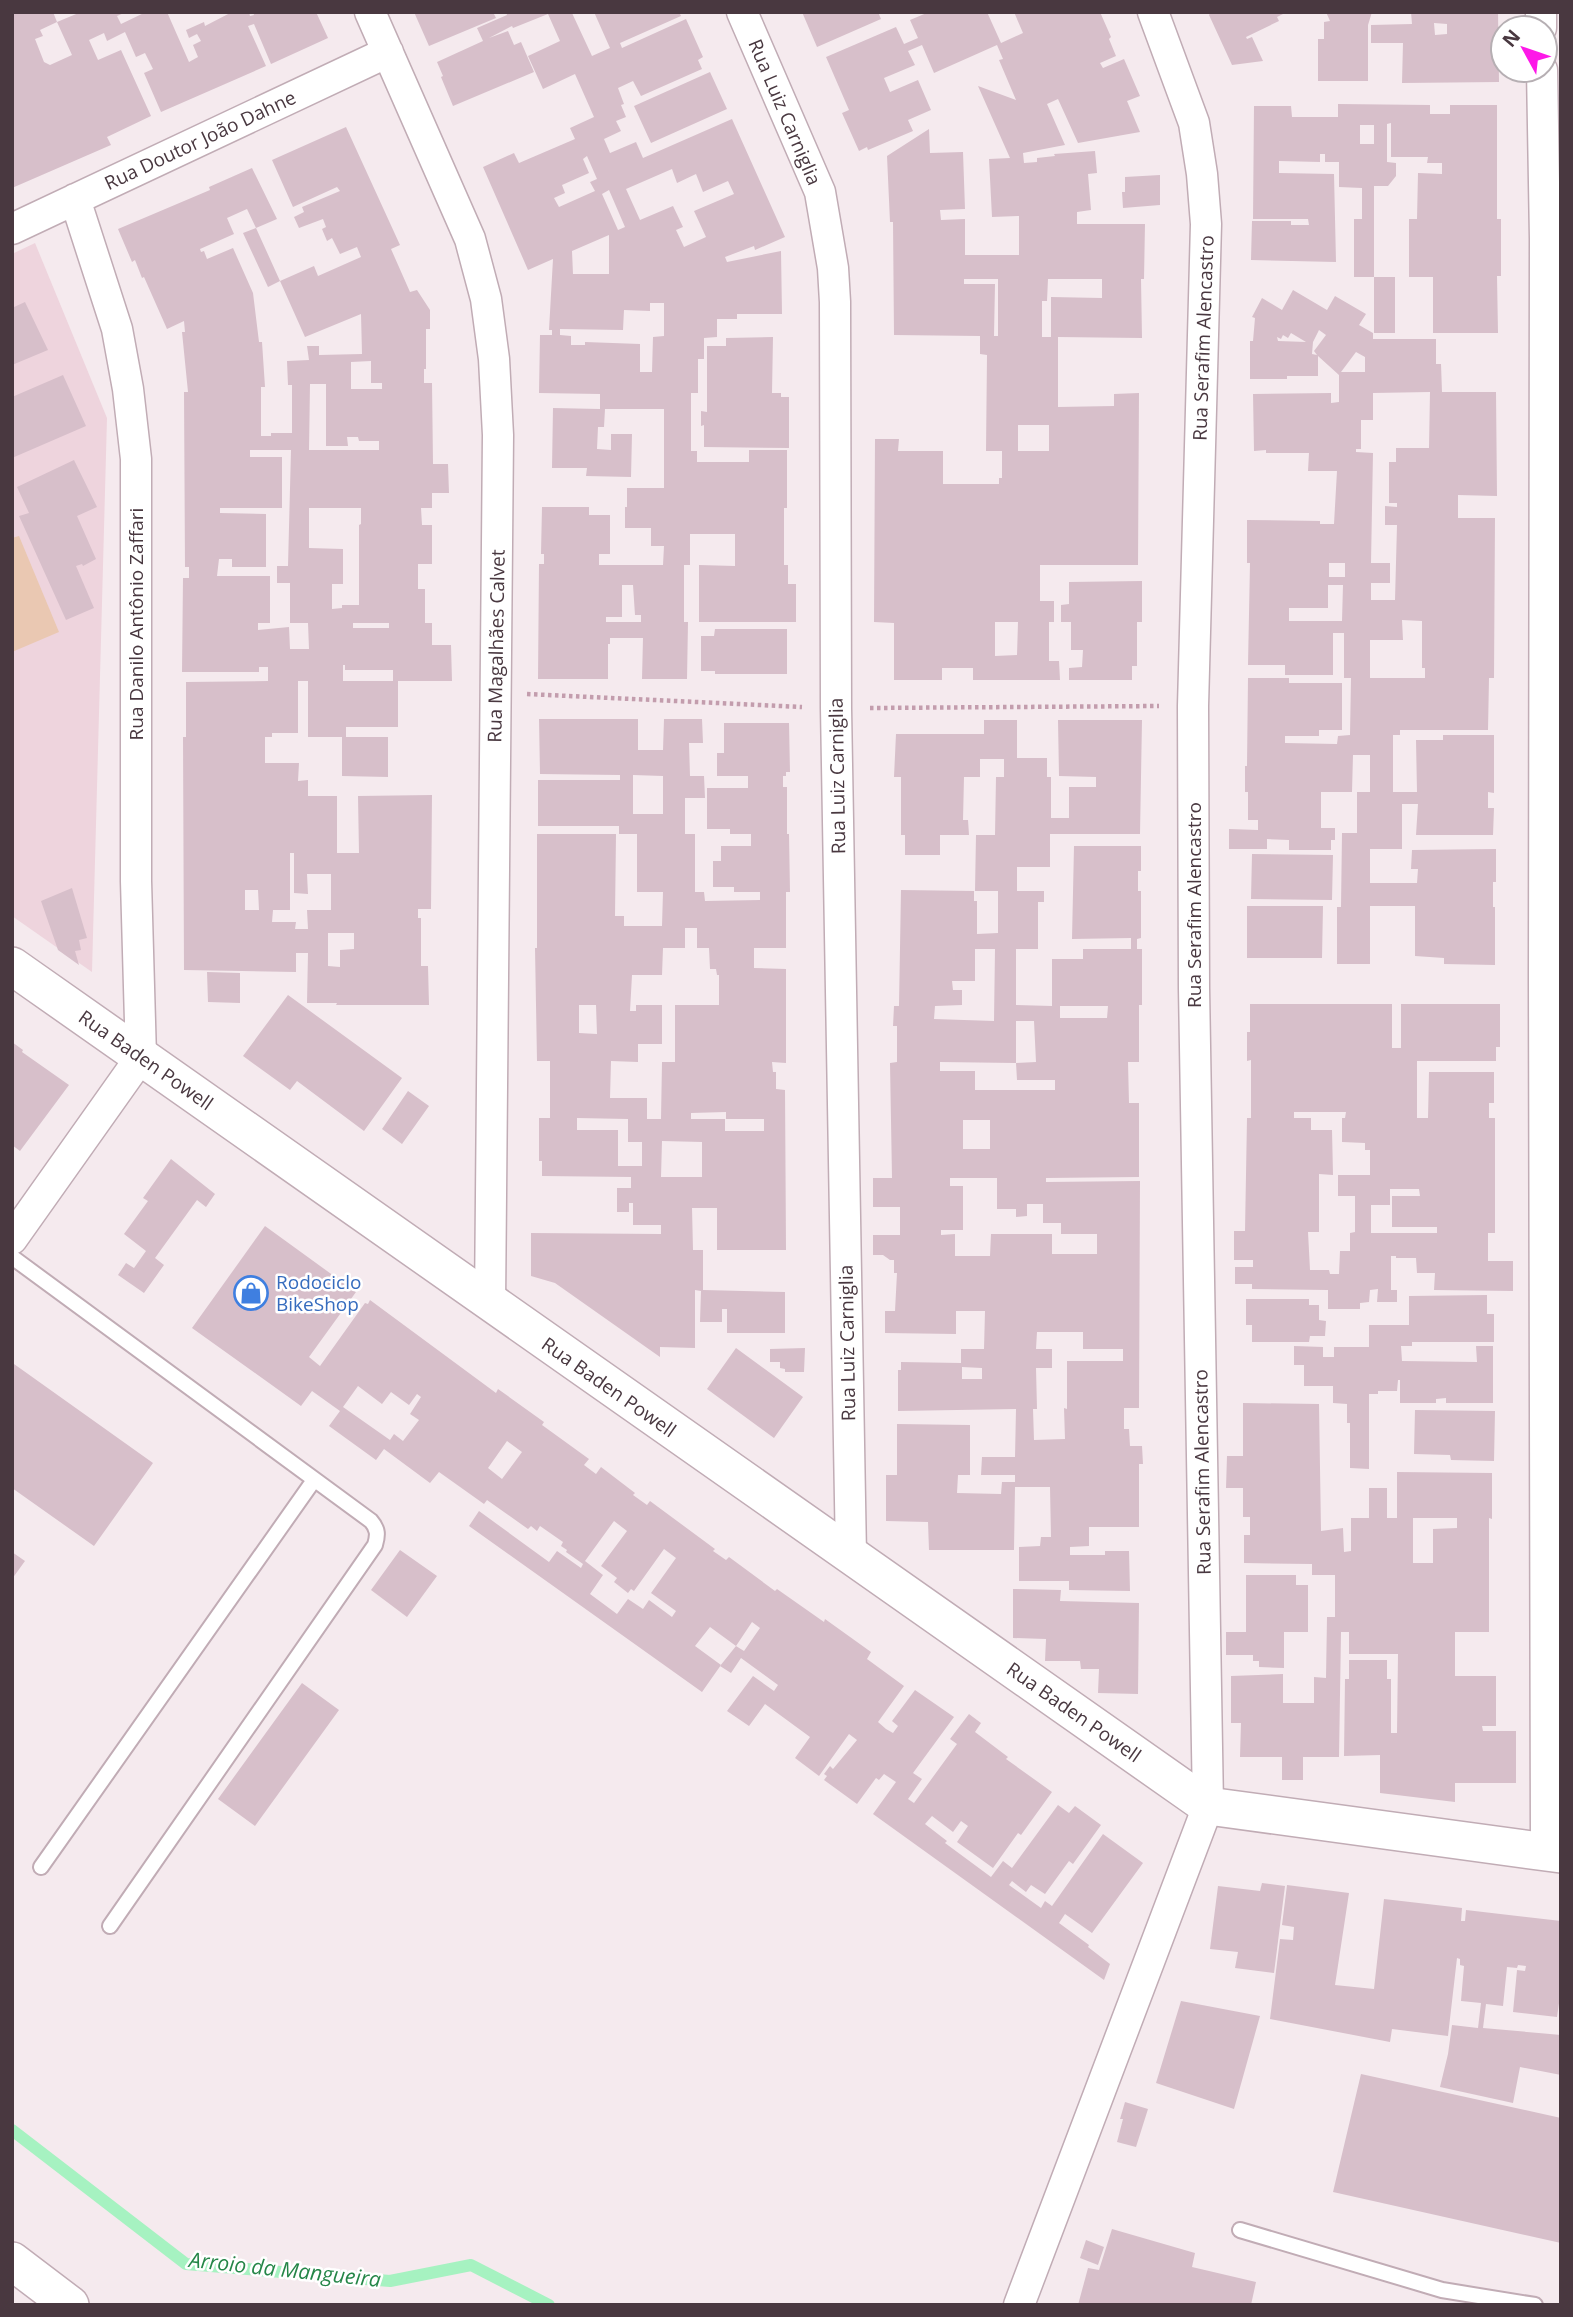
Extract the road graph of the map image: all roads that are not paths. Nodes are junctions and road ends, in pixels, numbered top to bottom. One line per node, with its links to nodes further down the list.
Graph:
1 (370, 12): 4 (street, Rua Magalhães Calvet)
2 (742, 12): 16 (street, Rua Luiz Carniglia)
3 (1153, 12): 17 (street, Rua Serafim Alencastro)
4 (388, 52): 6 (street, Rua Doutor João Dahne); 14 (street, Rua Magalhães Calvet)
5 (1543, 84): 8 (street)
6 (75, 199): 7 (street, Rua Doutor João Dahne); 11 (street, Rua Danilo Antônio Zaffari)
7 (12, 229)
8 (1553, 237): 9 (street)
9 (1552, 909): 18 (street)
10 (12, 966): 11 (street, Rua Baden Powell)
11 (141, 1057): 12 (street); 14 (street, Rua Baden Powell)
12 (12, 1239)
13 (12, 1257): 15 (lane)
14 (491, 1304): 16 (street, Rua Baden Powell)
15 (314, 1480): 19 (lane); 20 (lane)
16 (851, 1556): 17 (street, Rua Baden Powell)
17 (1208, 1806): 18 (street, Rua Baden Powell); 24 (street)
18 (1553, 1853)
19 (41, 1867)
20 (110, 1926)
21 (1240, 2230): 25 (lane)
22 (12, 2261): 23 (street)
23 (70, 2305)
24 (1019, 2305)
25 (1535, 2305)

